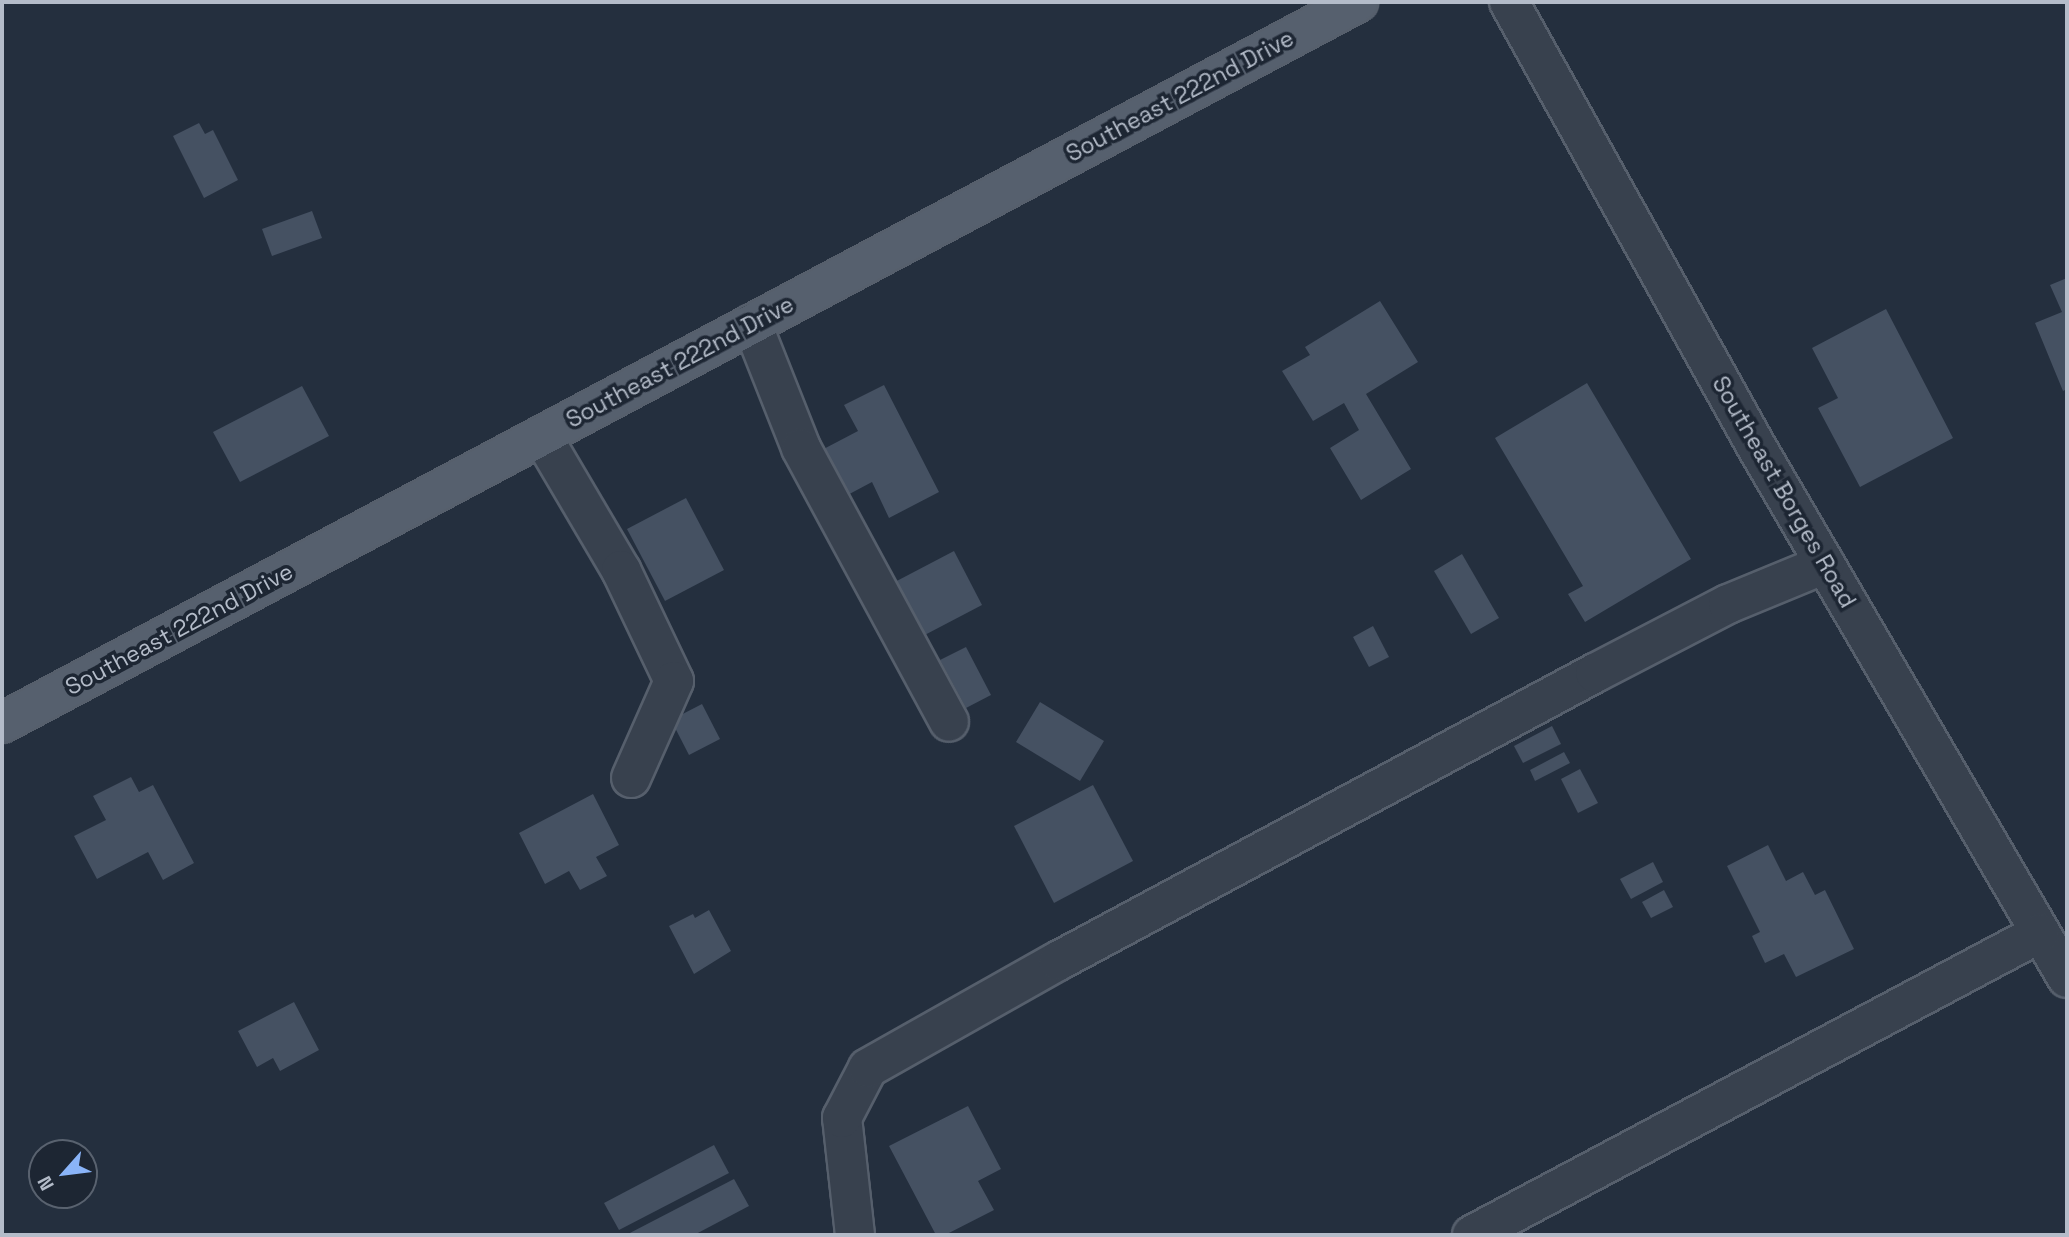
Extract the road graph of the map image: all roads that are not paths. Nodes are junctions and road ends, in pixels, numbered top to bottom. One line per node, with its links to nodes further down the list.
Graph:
1 (1358, 2): 3 (main road, Southeast 222nd Drive)
2 (1508, 2): 5 (street, Southeast Borges Road)
3 (752, 324): 4 (main road, Southeast 222nd Drive); 6 (street)
4 (542, 436): 7 (main road, Southeast 222nd Drive); 8 (street)
5 (1825, 564): 9 (street, Southeast Borges Road); 11 (street)
6 (949, 722)
7 (2, 723)
8 (631, 778)
9 (2040, 933): 10 (street, Southeast Borges Road); 12 (street)
10 (2067, 978)
11 (855, 1235)
12 (1472, 1235)

